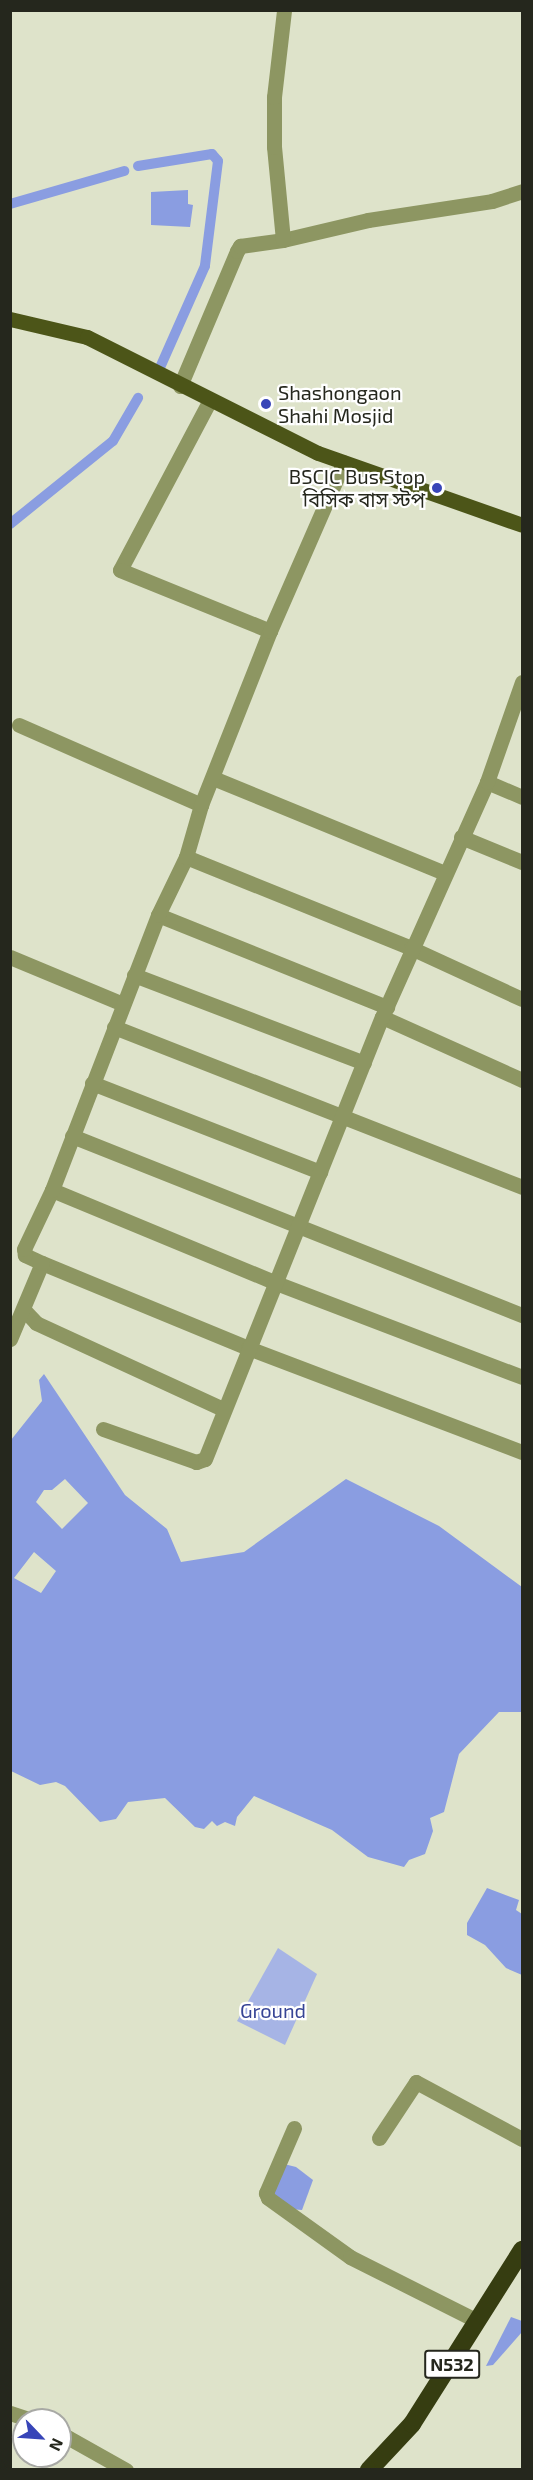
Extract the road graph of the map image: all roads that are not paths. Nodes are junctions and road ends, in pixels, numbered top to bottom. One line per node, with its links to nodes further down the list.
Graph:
1 (284, 10): 3 (street)
2 (522, 191): 3 (street)
3 (283, 240): 5 (street)
4 (10, 319): 5 (main road)
5 (180, 386): 6 (main road)
6 (210, 400): 7 (main road); 9 (street)
7 (344, 462): 8 (main road); 9 (street)
8 (522, 525)
9 (270, 631): 12 (street)
10 (522, 682): 13 (street)
11 (20, 725): 15 (street)
12 (213, 778): 15 (street); 19 (street)
13 (487, 782): 14 (street); 16 (street)
14 (522, 797)
15 (201, 805): 17 (street)
16 (461, 837): 18 (street); 19 (street)
17 (186, 857): 20 (street); 21 (street)
18 (522, 862)
19 (445, 873): 21 (street)
20 (158, 915): 23 (street); 26 (street)
21 (411, 948): 24 (street); 26 (street)
22 (10, 957): 25 (street)
23 (134, 975): 25 (street); 28 (street)
24 (522, 999)
25 (123, 1004): 27 (street)
26 (385, 1012): 28 (street); 29 (street)
27 (114, 1027): 30 (street); 31 (street)
28 (364, 1063): 31 (street)
29 (522, 1080)
30 (92, 1083): 32 (street); 33 (street)
31 (344, 1114): 33 (street); 34 (street)
32 (72, 1136): 35 (street); 36 (street)
33 (320, 1172): 36 (street)
34 (522, 1187)
35 (52, 1190): 37 (street); 38 (street)
36 (298, 1226): 38 (street); 40 (street)
37 (42, 1263): 39 (street); 42 (street)
38 (276, 1283): 42 (street); 43 (street)
39 (24, 1314): 41 (street); 44 (street)
40 (522, 1315)
41 (12, 1337)
42 (248, 1348): 44 (street); 46 (street)
43 (522, 1377)
44 (223, 1409): 45 (street)
45 (103, 1429)
46 (522, 1452)
47 (294, 2128): 51 (street)
48 (379, 2138): 49 (street)
49 (522, 2139)
50 (522, 2250): 51 (highway, N532)
51 (477, 2321): 53 (highway, N532)
52 (72, 2440): 54 (street)
53 (374, 2468)
54 (126, 2469)

